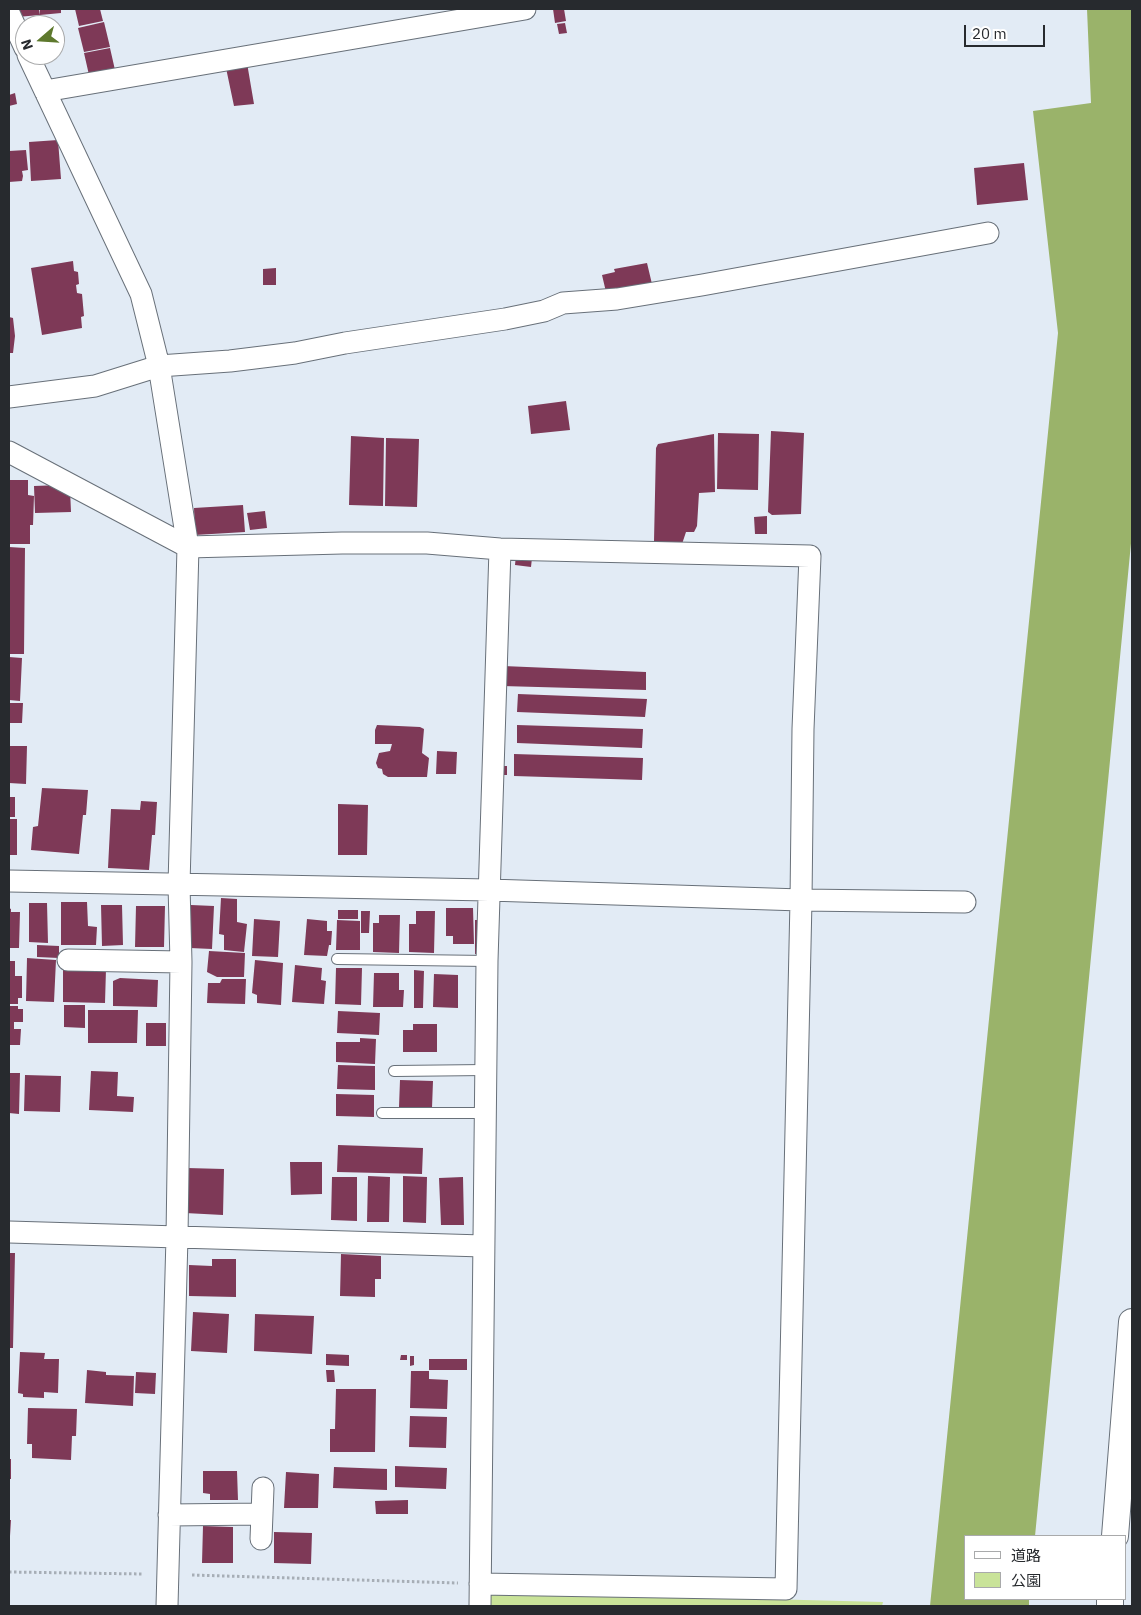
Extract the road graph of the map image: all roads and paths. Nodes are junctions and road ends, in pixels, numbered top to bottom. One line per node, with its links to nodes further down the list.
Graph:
1 (525, 9): 5 (street)
2 (9, 13): 3 (street)
3 (15, 26)
4 (33, 65): 5 (street)
5 (45, 91): 7 (street)
6 (988, 233): 7 (street)
7 (159, 366): 8 (street); 10 (street)
8 (9, 397)
9 (9, 452): 10 (street)
10 (188, 547): 11 (street); 13 (street)
11 (500, 548): 14 (street); 15 (street)
12 (9, 881): 13 (street)
13 (179, 885): 14 (street); 20 (street)
14 (489, 890): 15 (street); 19 (street)
15 (801, 900): 16 (street); 36 (street)
16 (965, 902)
17 (337, 959): 19 (lane)
18 (68, 960): 20 (street)
19 (487, 961): 21 (street)
20 (181, 962): 26 (street)
21 (485, 1070): 22 (lane); 24 (street)
22 (394, 1072)
23 (382, 1113): 24 (lane)
24 (485, 1113): 27 (street)
25 (9, 1232): 26 (street)
26 (176, 1237): 27 (street); 31 (street)
27 (483, 1246): 36 (street)
28 (1132, 1322): 32 (street)
29 (263, 1488): 30 (street)
30 (262, 1514): 31 (street); 33 (street)
31 (169, 1515): 35 (street)
32 (1115, 1535)
33 (261, 1539)
34 (9, 1572): 35 (path)
35 (167, 1574): 36 (path); 37 (street)
36 (480, 1584): 38 (street)
37 (166, 1606)
38 (480, 1606)

